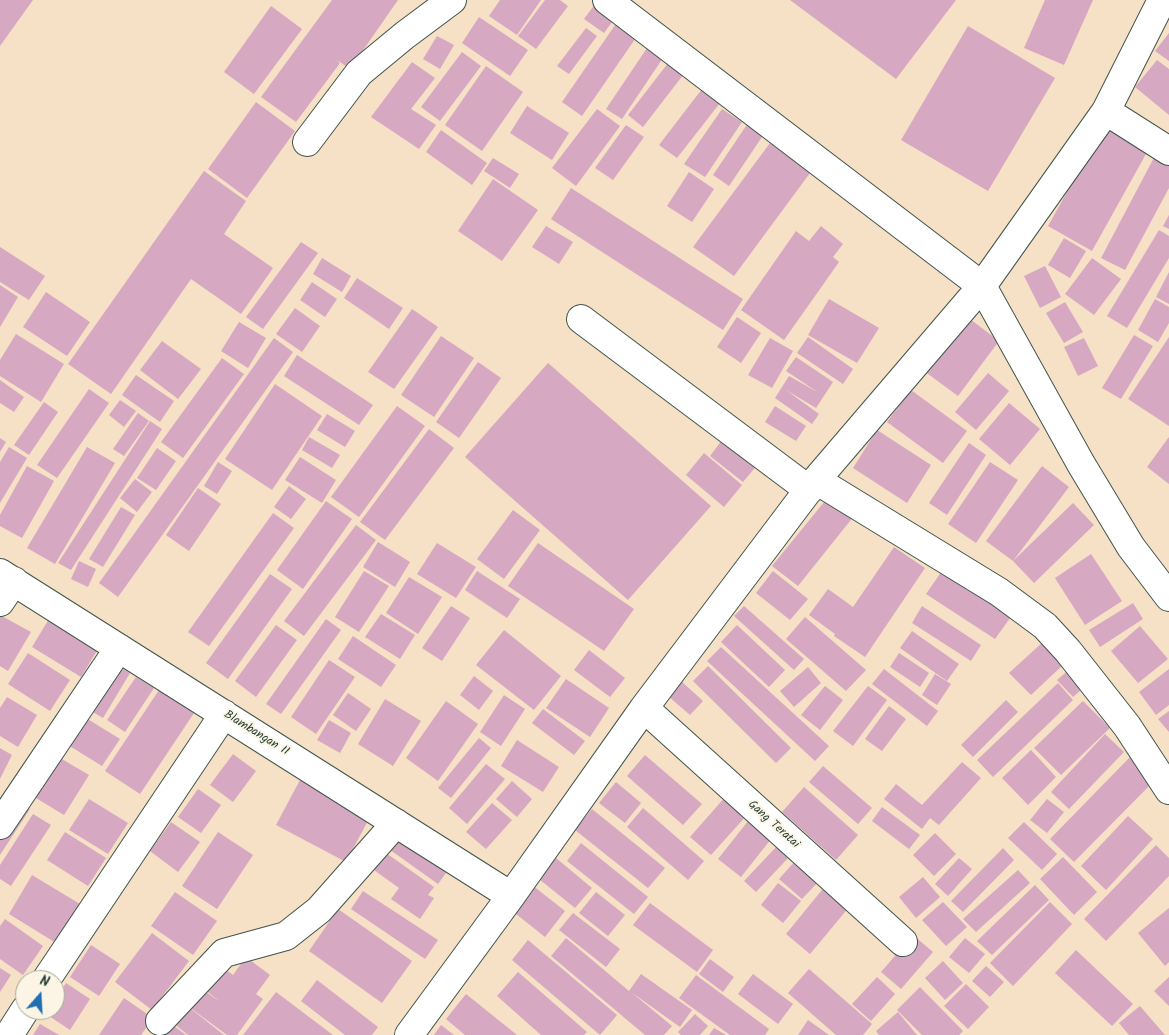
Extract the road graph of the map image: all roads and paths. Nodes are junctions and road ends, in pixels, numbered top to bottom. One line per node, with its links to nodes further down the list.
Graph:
1 (452, 0): 5 (street)
2 (606, 0): 7 (street)
3 (1162, 0): 4 (street)
4 (1106, 111): 6 (street); 7 (street)
5 (307, 142)
6 (1169, 150)
7 (982, 286): 9 (street); 11 (street)
8 (581, 319): 9 (street)
9 (812, 485): 13 (street); 15 (street)
10 (5, 585): 12 (street, Blambangan II)
11 (1169, 597)
12 (118, 648): 14 (street, Blambangan II); 17 (street)
13 (644, 708): 18 (street); 19 (street, Gang Teratai)
14 (224, 714): 16 (street, Blambangan II); 20 (street)
15 (1169, 790)
16 (396, 823): 18 (street, Blambangan II); 22 (street)
17 (0, 825)
18 (512, 896): 24 (street)
19 (903, 942)
20 (53, 970)
21 (18, 1020): 23 (street)
22 (160, 1021)
23 (8, 1035)
24 (409, 1035)

